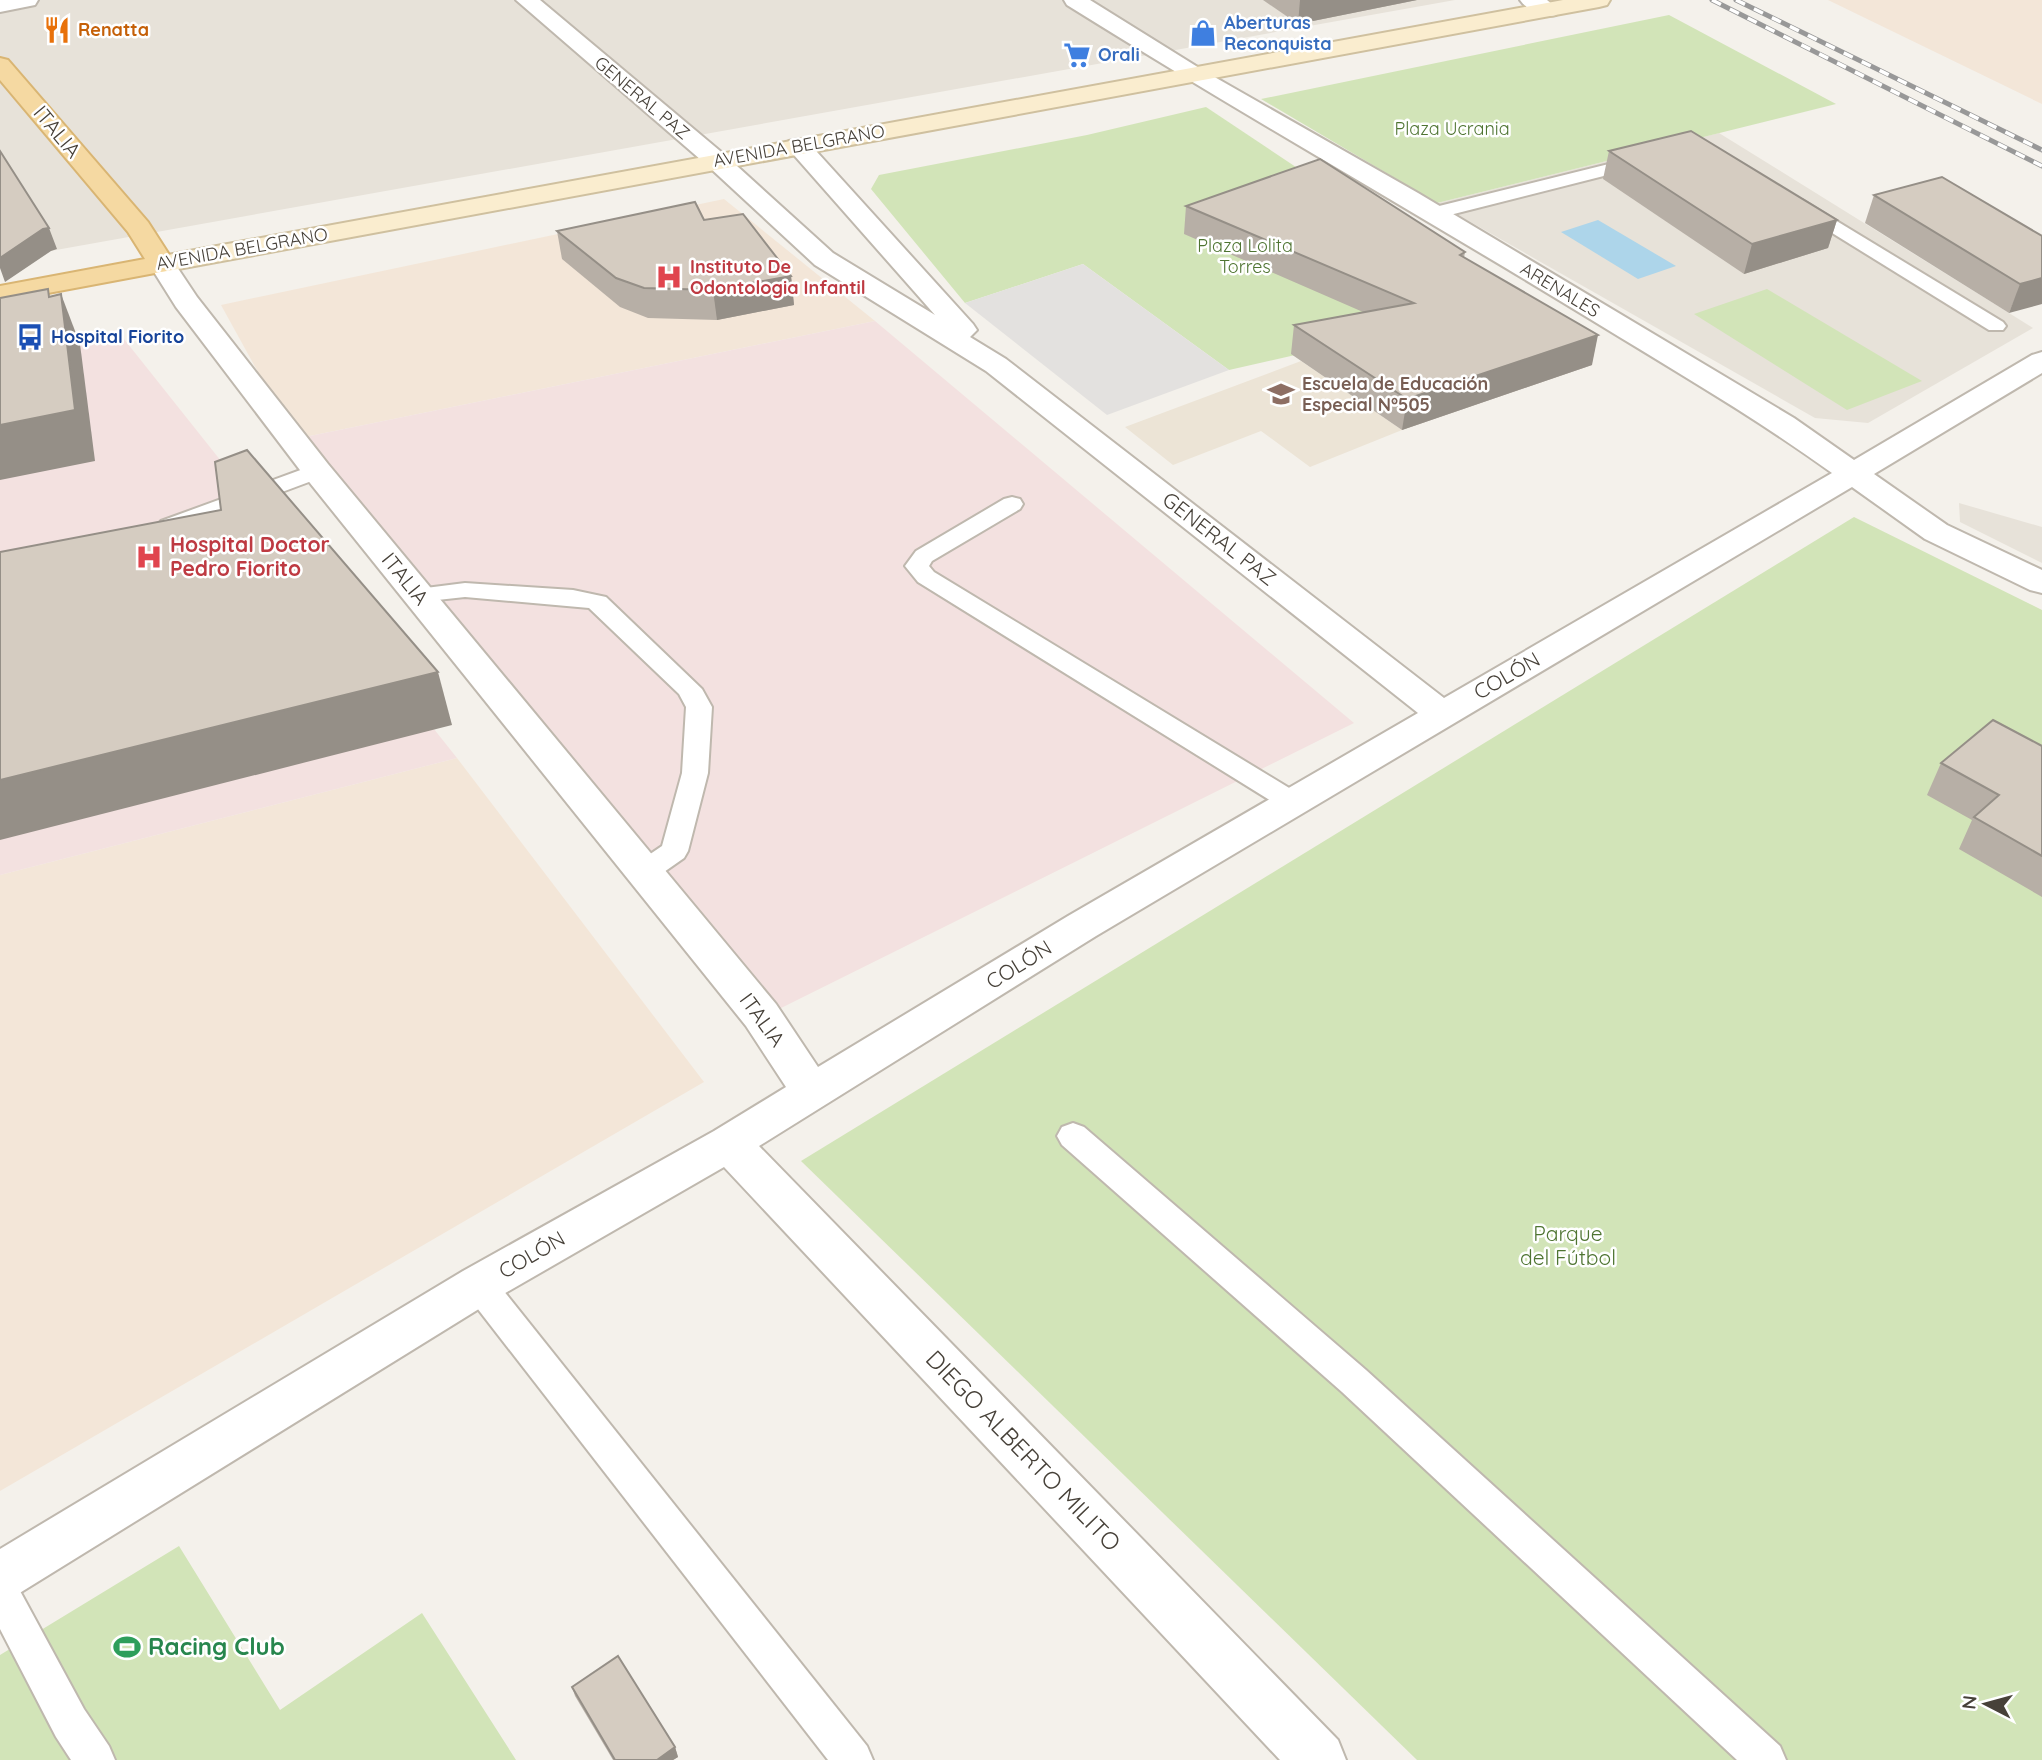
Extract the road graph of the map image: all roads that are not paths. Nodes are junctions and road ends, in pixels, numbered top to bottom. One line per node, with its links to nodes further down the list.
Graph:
1 (27, 0): 5 (street)
2 (527, 0): 11 (street, GENERAL PAZ)
3 (1075, 0): 8 (street, ARENALES)
4 (1599, 0): 6 (main road, AVENIDA BELGRANO)
5 (0, 5)
6 (1540, 5): 8 (main road, AVENIDA BELGRANO)
7 (0, 65): 14 (main road, ITALIA)
8 (1196, 75): 9 (main road, AVENIDA BELGRANO); 13 (street, ARENALES)
9 (797, 146): 11 (main road, AVENIDA BELGRANO); 18 (street, GENERAL PAZ)
10 (1664, 156): 13 (lane)
11 (717, 161): 14 (main road, AVENIDA BELGRANO); 18 (street, GENERAL PAZ)
12 (1784, 195): 16 (lane)
13 (1433, 213): 20 (street, ARENALES)
14 (162, 264): 15 (main road, AVENIDA BELGRANO); 19 (street, ITALIA)
15 (0, 294)
16 (1996, 326)
17 (2042, 361): 20 (street, COLÓN)
18 (996, 365): 25 (street, GENERAL PAZ)
19 (317, 471): 22 (lane); 24 (street, ITALIA)
20 (1855, 473): 23 (street, ARENALES); 25 (street, COLÓN)
21 (1012, 504): 26 (lane)
22 (154, 532)
23 (2042, 583)
24 (419, 595): 27 (street, ITALIA); 27 (lane)
25 (1442, 714): 26 (street, COLÓN)
26 (1294, 803): 28 (street, COLÓN)
27 (644, 872): 28 (street, ITALIA)
28 (812, 1092): 30 (street, COLÓN)
29 (1073, 1136): 37 (lane)
30 (729, 1143): 31 (street, COLÓN); 36 (street, DIEGO ALBERTO MILITO)
31 (480, 1284): 32 (street, COLÓN); 35 (lane)
32 (0, 1577)
33 (0, 1591): 34 (lane)
34 (95, 1760)
35 (853, 1760)
36 (1318, 1760)
37 (1766, 1760)

